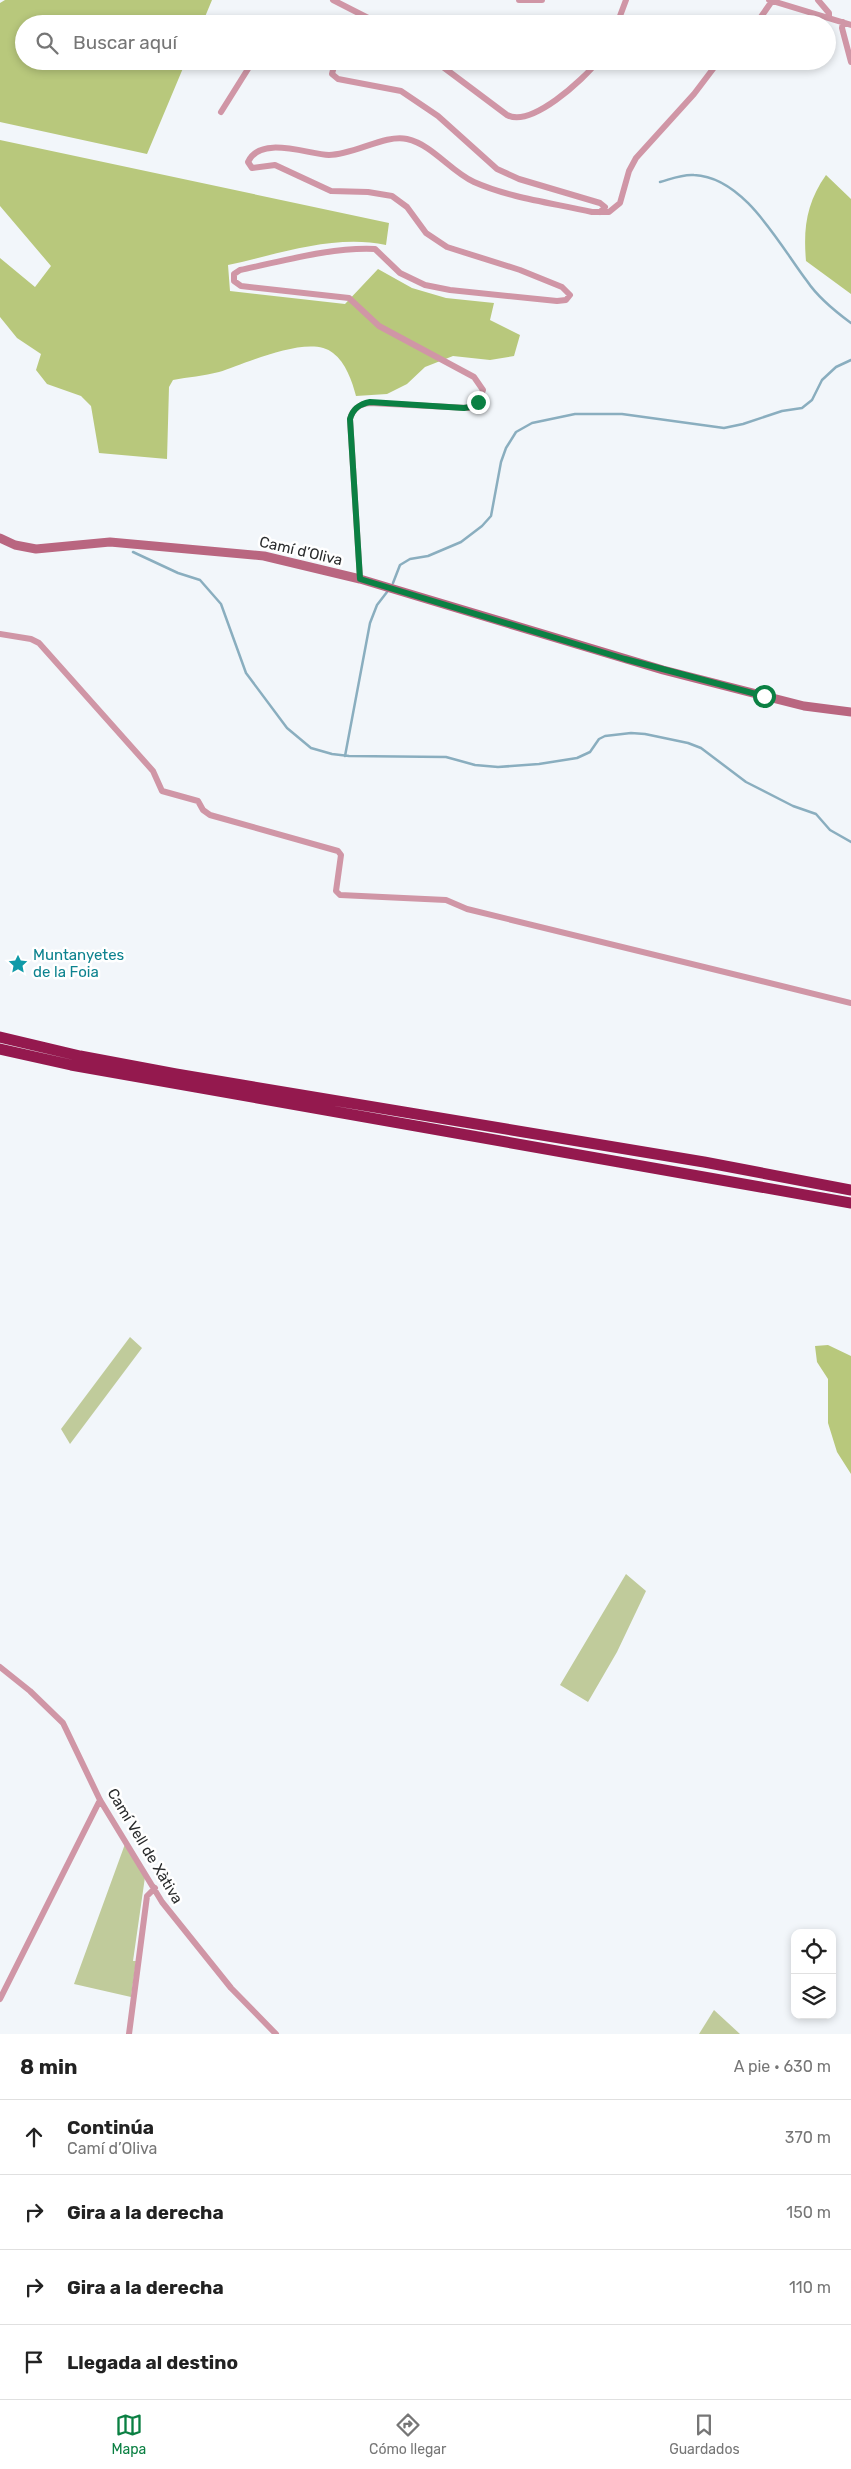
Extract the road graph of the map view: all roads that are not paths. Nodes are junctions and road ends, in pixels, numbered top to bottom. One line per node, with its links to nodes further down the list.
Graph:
1 (333, 0): 7 (street)
2 (519, 0): 3 (street)
3 (542, 0)
4 (626, 0): 8 (street)
5 (771, 0): 9 (street); 10 (street)
6 (818, 0): 11 (street)
7 (362, 15)
8 (620, 15)
9 (762, 15)
10 (819, 15)
11 (829, 15)
12 (836, 20): 13 (street)
13 (843, 22): 14 (street); 15 (street)
14 (851, 25)
15 (851, 62)
16 (247, 70): 21 (street)
17 (332, 70): 22 (street)
18 (447, 70): 19 (street)
19 (589, 70)
20 (711, 70): 22 (street)
21 (221, 112)
22 (598, 213): 24 (street)
23 (0, 538): 24 (street, Camí d’Oliva)
24 (360, 579): 26 (street, Camí d’Oliva)
25 (0, 634): 27 (street)
26 (851, 712)
27 (851, 1003)
28 (0, 1037): 30 (highway)
29 (0, 1049): 31 (highway)
30 (851, 1190)
31 (851, 1202)
32 (0, 1667): 33 (street, Camí Vell de Xàtiva)
33 (100, 1800): 34 (street, Camí Vell de Xàtiva); 35 (street)
34 (155, 1888): 36 (street); 37 (street, Camí Vell de Xàtiva)
35 (0, 1999)
36 (129, 2034)
37 (276, 2034)

